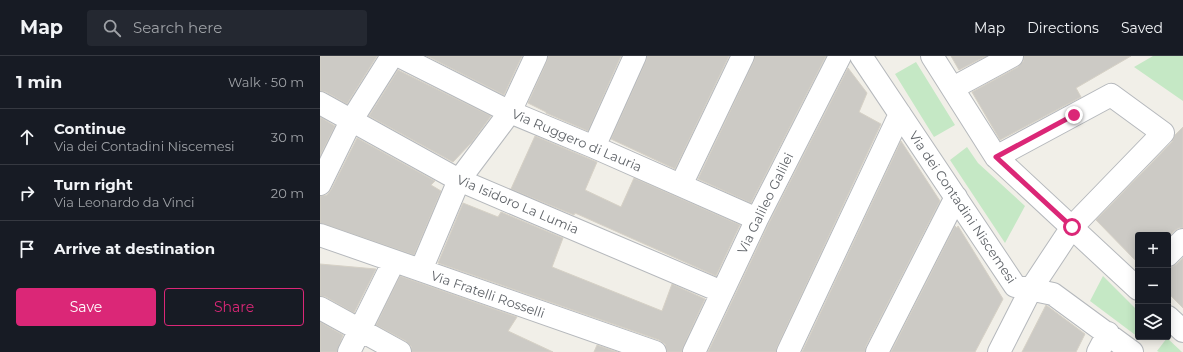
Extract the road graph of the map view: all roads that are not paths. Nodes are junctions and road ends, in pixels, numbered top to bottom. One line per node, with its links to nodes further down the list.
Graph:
1 (392, 56): 14 (street)
2 (399, 56): 12 (street, Via Ruggero di Lauria)
3 (536, 56): 12 (street)
4 (636, 56): 15 (street)
5 (743, 56): 19 (street)
6 (840, 56): 21 (street, Via Galileo Galilei)
7 (861, 56): 13 (street, Via dei Contadini Niscemesi)
8 (932, 56): 10 (street)
9 (1012, 56): 10 (street)
10 (953, 88): 16 (street)
11 (320, 103): 14 (street, Via Isidoro La Lumia)
12 (510, 112): 15 (street, Via Ruggero di Lauria); 18 (street)
13 (900, 114): 20 (street, Via dei Contadini Niscemesi); 40 (street)
14 (351, 121): 17 (street); 18 (street, Via Isidoro La Lumia)
15 (594, 147): 19 (street, Via Ruggero di Lauria)
16 (996, 157): 22 (street); 22 (street)
17 (321, 179)
18 (459, 180): 27 (street); 30 (street, Via Isidoro La Lumia)
19 (681, 185): 21 (street, Via Ruggero di Lauria)
20 (956, 197): 29 (street, Via dei Contadini Niscemesi); 41 (street)
21 (757, 219): 30 (street, Via Galileo Galilei)
22 (1072, 227): 28 (street); 29 (street)
23 (320, 235): 26 (street, Via Fratelli Rosselli)
24 (1183, 240): 25 (street)
25 (1171, 252)
26 (394, 261): 27 (street, Via Fratelli Rosselli); 33 (street)
27 (421, 270): 38 (street, Via Fratelli Rosselli)
28 (1135, 285)
29 (1031, 289): 35 (street, Via dei Contadini Niscemesi); 42 (street)
30 (722, 292): 39 (street, Via Galileo Galilei)
31 (320, 308): 33 (street)
32 (1171, 320): 34 (street)
33 (359, 330): 36 (street); 37 (street)
34 (1183, 331)
35 (1108, 333): 43 (street); 44 (street, Via dei Contadini Niscemesi)
36 (349, 352)
37 (400, 352)
38 (655, 352)
39 (694, 352)
40 (788, 352)
41 (877, 352)
42 (1000, 352)
43 (1098, 352)
44 (1132, 352)

